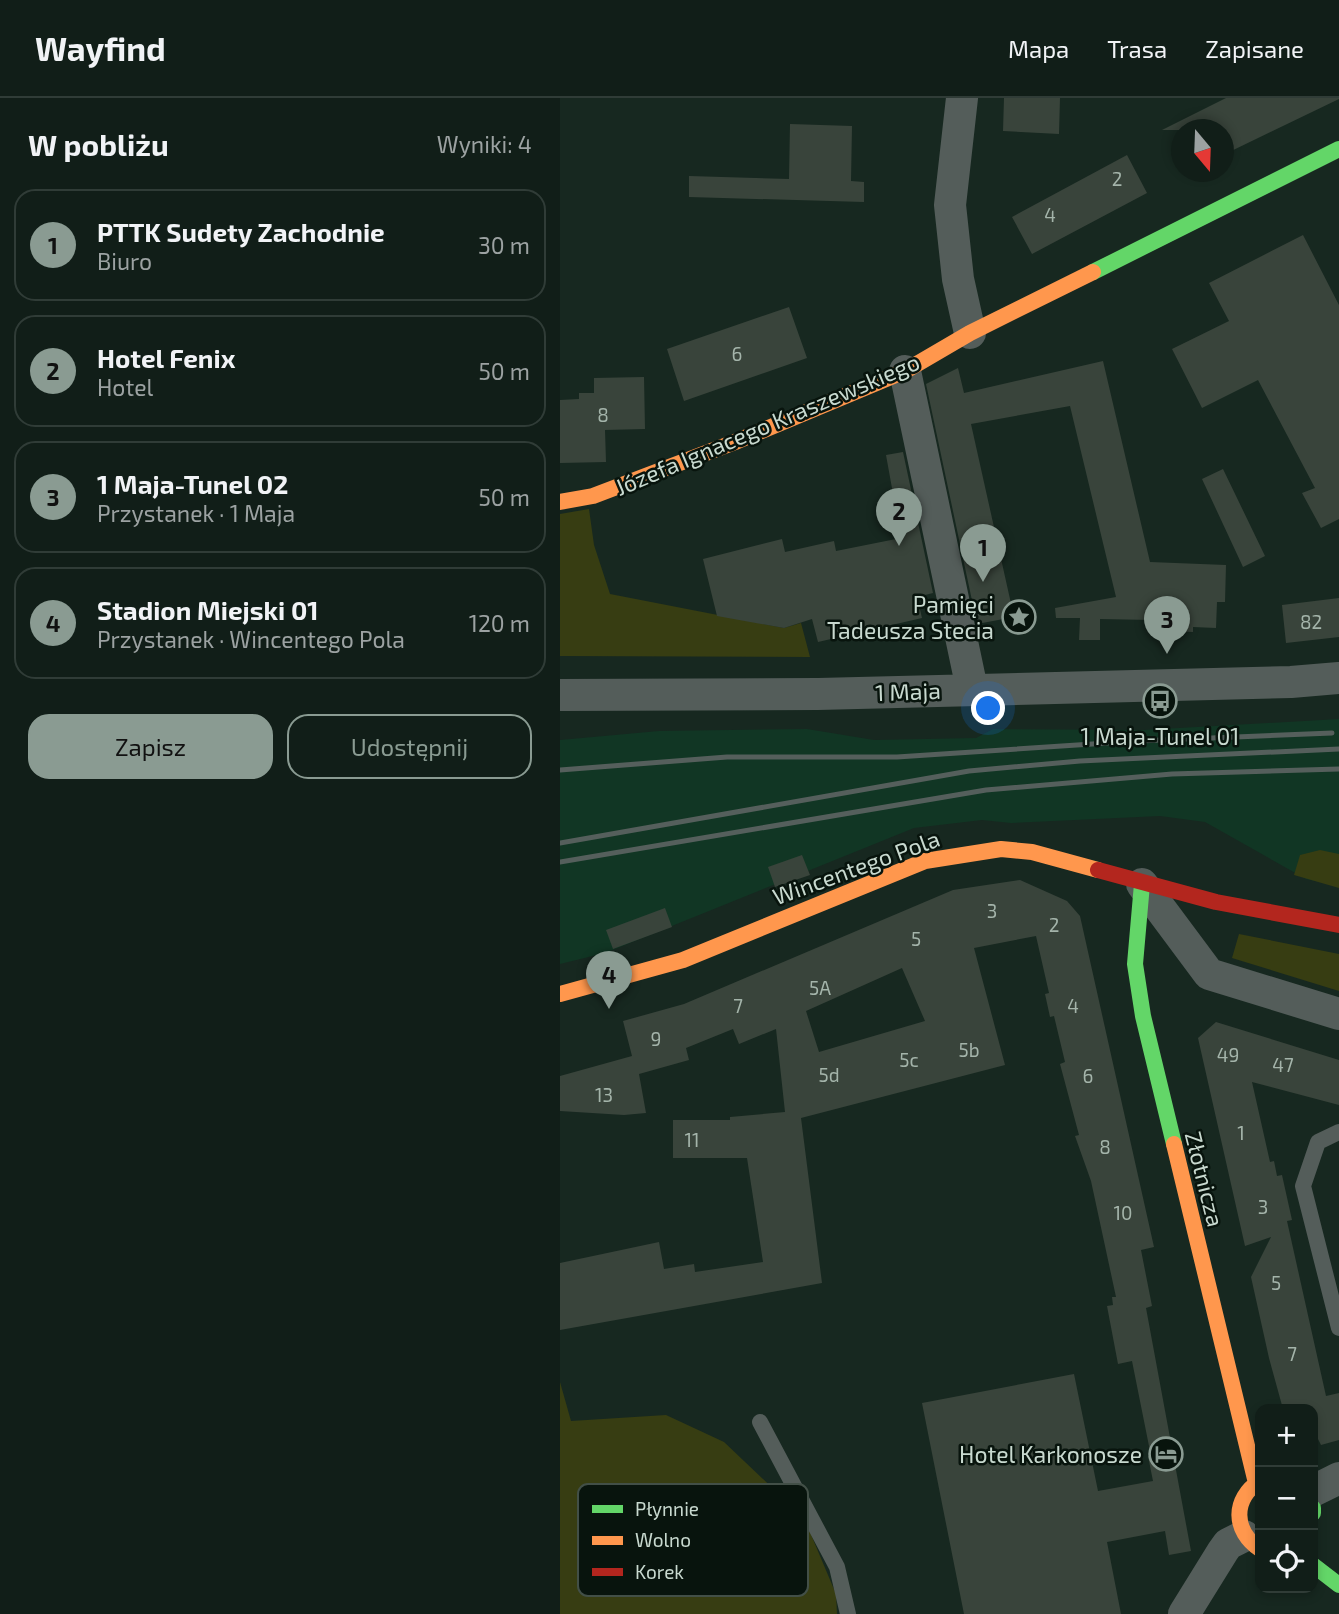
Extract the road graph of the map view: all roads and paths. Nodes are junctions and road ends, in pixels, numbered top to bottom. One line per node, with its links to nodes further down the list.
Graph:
1 (962, 98): 3 (street)
2 (1339, 149): 3 (street, Józefa Ignacego Kraszewskiego)
3 (970, 333): 4 (street, Józefa Ignacego Kraszewskiego)
4 (905, 371): 5 (street, Józefa Ignacego Kraszewskiego); 7 (street)
5 (560, 502)
6 (1339, 678): 7 (street, 1 Maja)
7 (972, 689): 8 (street, 1 Maja)
8 (560, 695)
9 (1142, 884): 10 (street, Wincentego Pola); 11 (street, Wincentego Pola); 12 (street); 16 (street, Złotnicza)
10 (1339, 925)
11 (560, 994)
12 (1339, 1014)
13 (1339, 1132): 14 (lane)
14 (1339, 1328)
15 (760, 1422): 18 (lane)
16 (1255, 1470)
17 (1339, 1478): 20 (street)
18 (793, 1484)
19 (1255, 1485): 22 (street)
20 (1318, 1488)
21 (808, 1512): 25 (lane)
22 (1252, 1542): 26 (street)
23 (1318, 1569): 24 (street)
24 (1339, 1585)
25 (848, 1614)
26 (1184, 1614)

